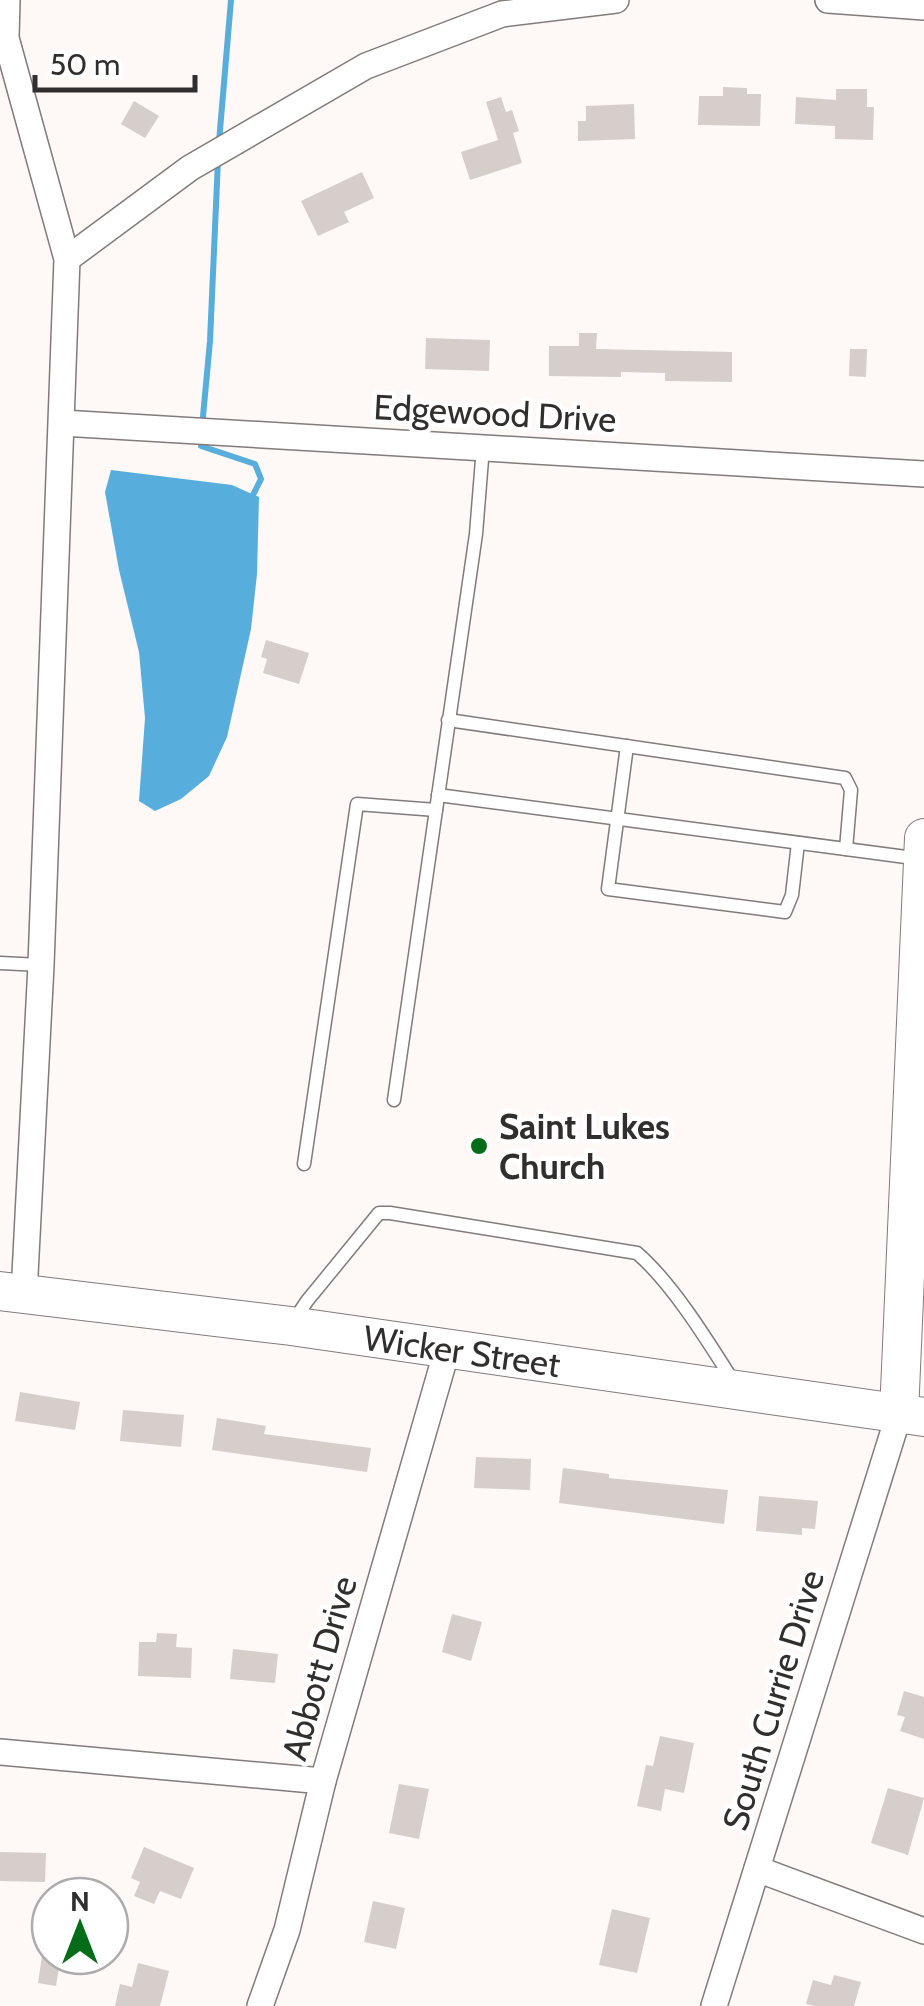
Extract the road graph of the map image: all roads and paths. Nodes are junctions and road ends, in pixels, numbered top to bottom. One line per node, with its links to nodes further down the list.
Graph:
1 (8, 0): 5 (street)
2 (616, 0): 5 (street)
3 (828, 0): 4 (street)
4 (924, 7)
5 (67, 259): 6 (street)
6 (62, 423): 7 (street, Edgewood Drive); 19 (street)
7 (483, 447): 8 (street, Edgewood Drive); 9 (lane)
8 (924, 474)
9 (448, 720): 10 (lane); 11 (lane)
10 (627, 746): 13 (lane); 16 (lane)
11 (438, 795): 12 (lane); 13 (lane)
12 (436, 810): 20 (lane); 21 (lane)
13 (617, 819): 15 (lane); 15 (lane)
14 (924, 838): 17 (main road)
15 (798, 843): 16 (lane)
16 (846, 849): 17 (lane)
17 (923, 859): 26 (main road)
18 (0, 963): 19 (lane)
19 (41, 965): 22 (street)
20 (394, 1100)
21 (304, 1164)
22 (12, 1292): 23 (main road, Wicker Street)
23 (291, 1326): 24 (main road, Wicker Street); 25 (lane)
24 (447, 1350): 25 (main road, Wicker Street); 28 (street, Abbott Drive)
25 (740, 1391): 26 (main road, Wicker Street)
26 (911, 1416): 29 (street, South Currie Drive)
27 (0, 1752): 28 (street)
28 (323, 1781): 31 (street, Abbott Drive)
29 (758, 1869): 30 (street); 32 (street, South Currie Drive)
30 (924, 1931)
31 (260, 2006)
32 (714, 2006)

